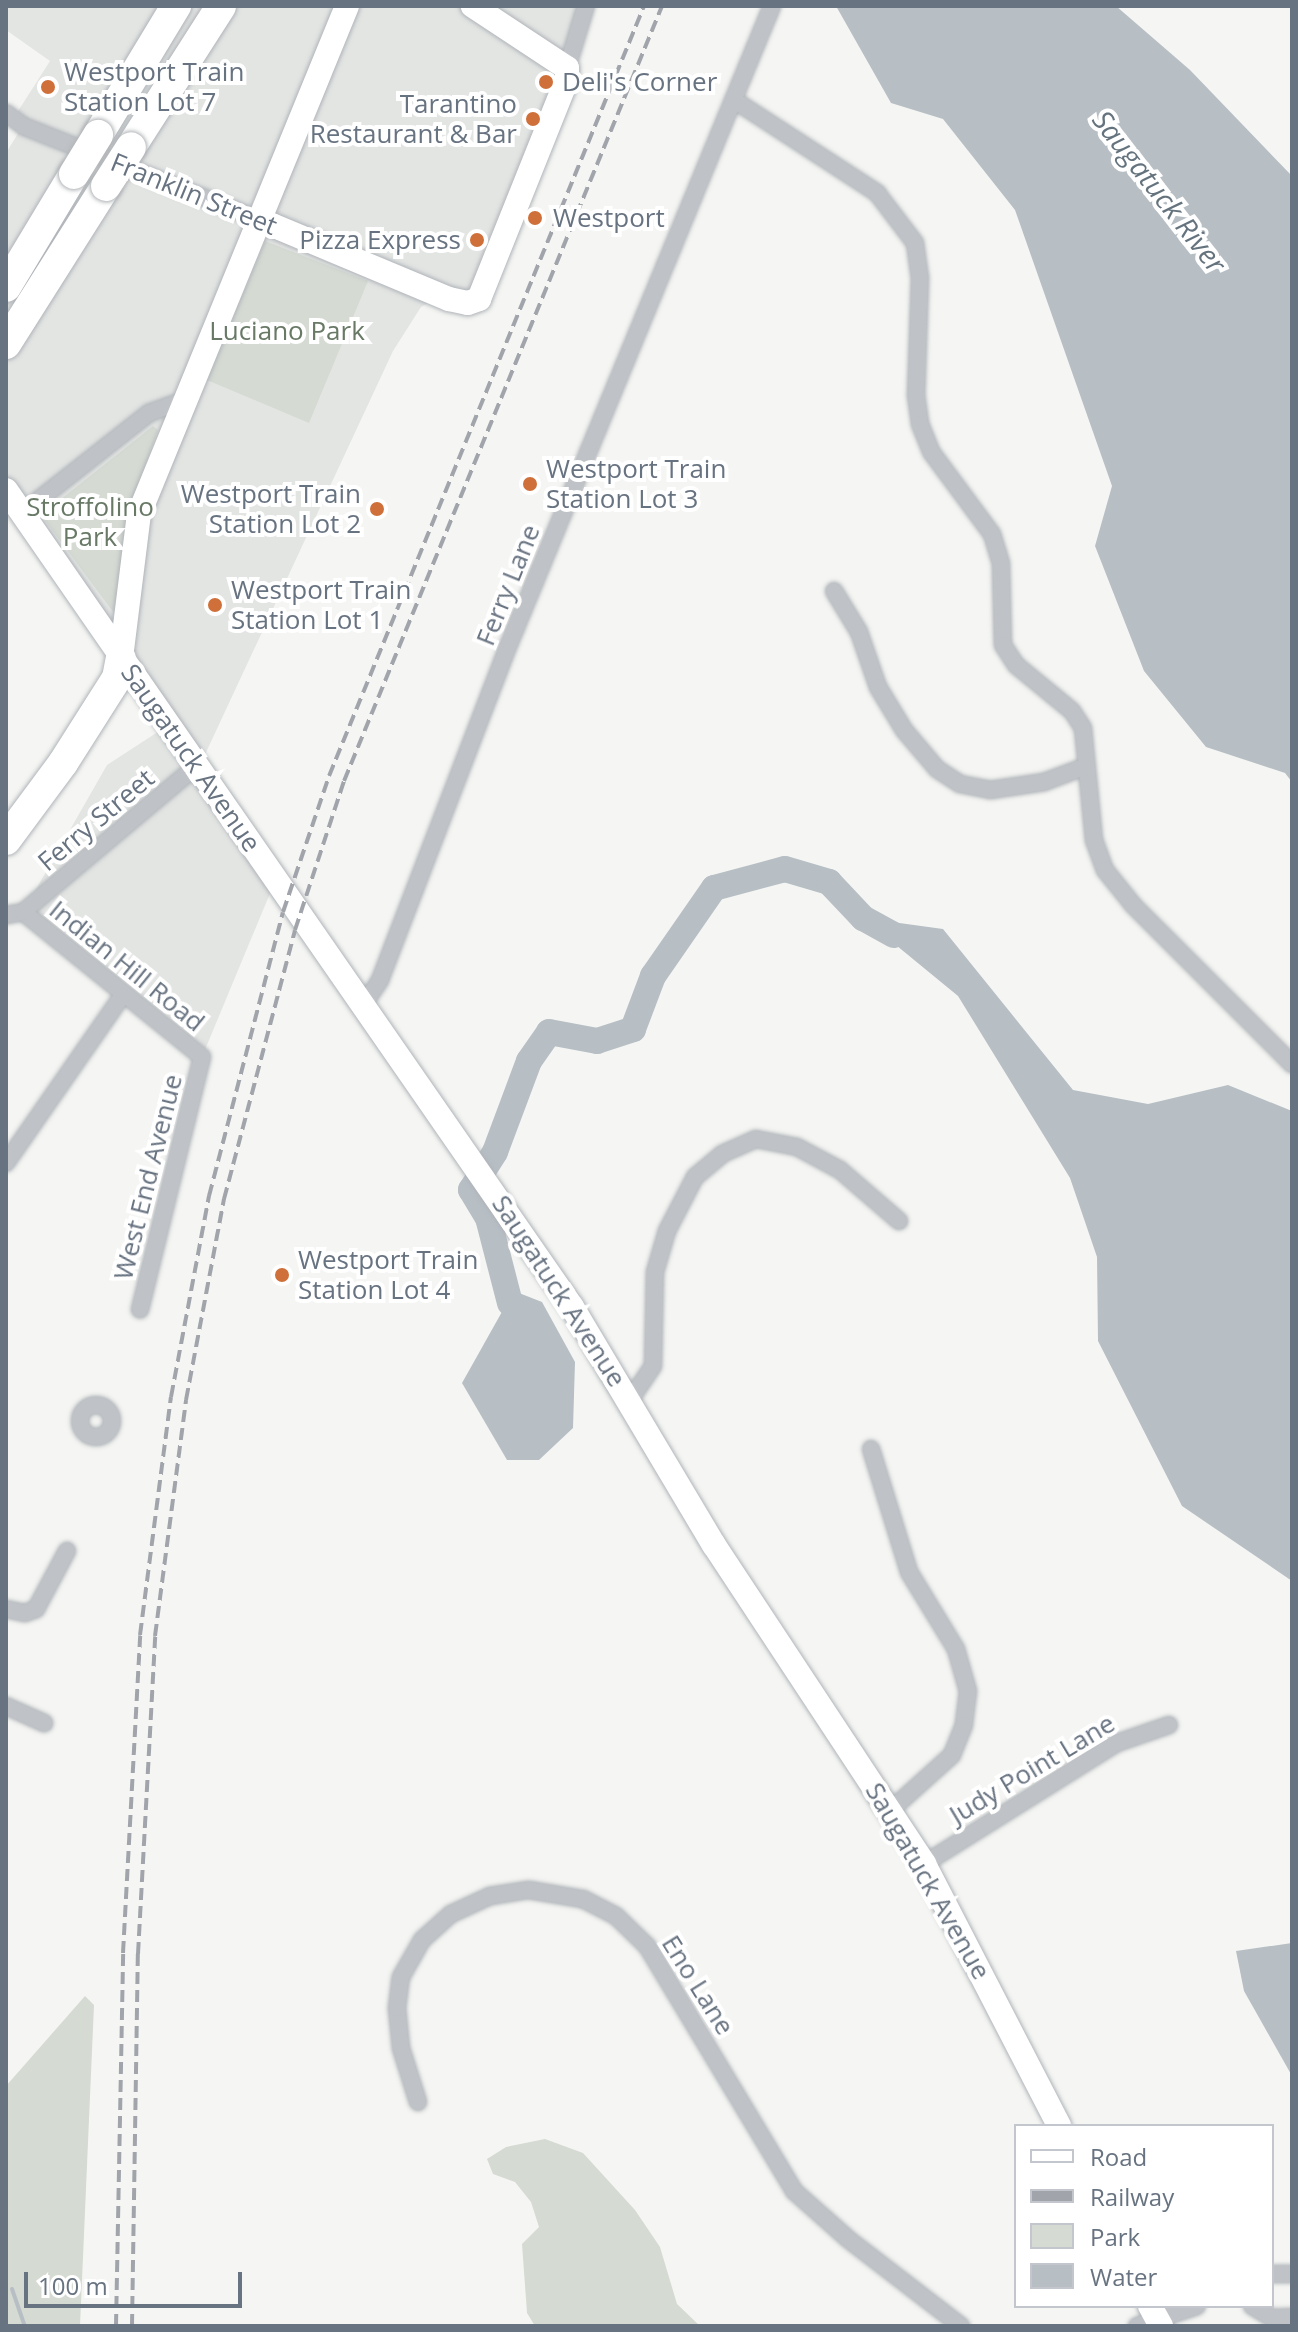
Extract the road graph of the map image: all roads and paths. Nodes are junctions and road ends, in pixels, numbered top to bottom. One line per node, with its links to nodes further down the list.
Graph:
1 (176, 6): 11 (highway, bridge)
2 (221, 6): 12 (highway, bridge)
3 (347, 6): 10 (main road)
4 (473, 6): 7 (main road)
5 (586, 6): 7 (street)
6 (772, 6): 8 (street, Ferry Lane)
7 (567, 68): 10 (main road, Franklin Street)
8 (734, 100): 20 (street); 25 (street, Ferry Lane)
9 (6, 113): 10 (street, Franklin Street)
10 (260, 220): 14 (main road)
11 (6, 287)
12 (14, 331): 13 (highway)
13 (6, 350)
14 (185, 400): 16 (street); 18 (main road)
15 (6, 490): 16 (main road, Saugatuck Avenue)
16 (22, 513): 18 (main road, Saugatuck Avenue)
17 (834, 591): 20 (street)
18 (121, 658): 19 (main road, Saugatuck Avenue); 21 (highway); 22 (highway)
19 (199, 764): 23 (street, Ferry Street); 25 (main road, Saugatuck Avenue)
20 (1084, 767): 27 (street)
21 (6, 817)
22 (6, 840)
23 (14, 913): 24 (street, Indian Hill Road)
24 (122, 996): 26 (street, Indian Hill Road); 28 (street)
25 (364, 1004): 31 (main road, Saugatuck Avenue)
26 (202, 1057): 30 (street, West End Avenue)
27 (1292, 1064)
28 (6, 1163)
29 (899, 1221): 31 (street)
30 (140, 1309)
31 (630, 1400): 38 (main road, Saugatuck Avenue)
32 (871, 1449): 38 (street)
33 (67, 1551): 34 (street)
34 (6, 1609)
35 (6, 1706): 36 (street)
36 (44, 1723)
37 (1169, 1725): 39 (street, Judy Point Lane)
38 (891, 1810): 39 (main road, Saugatuck Avenue)
39 (924, 1864): 41 (main road, Saugatuck Avenue)
40 (418, 2102): 46 (street, Eno Lane)
41 (1058, 2124)
42 (1190, 2308): 45 (street)
43 (1255, 2308): 44 (street)
44 (1292, 2317)
45 (1151, 2319)
46 (961, 2326)

